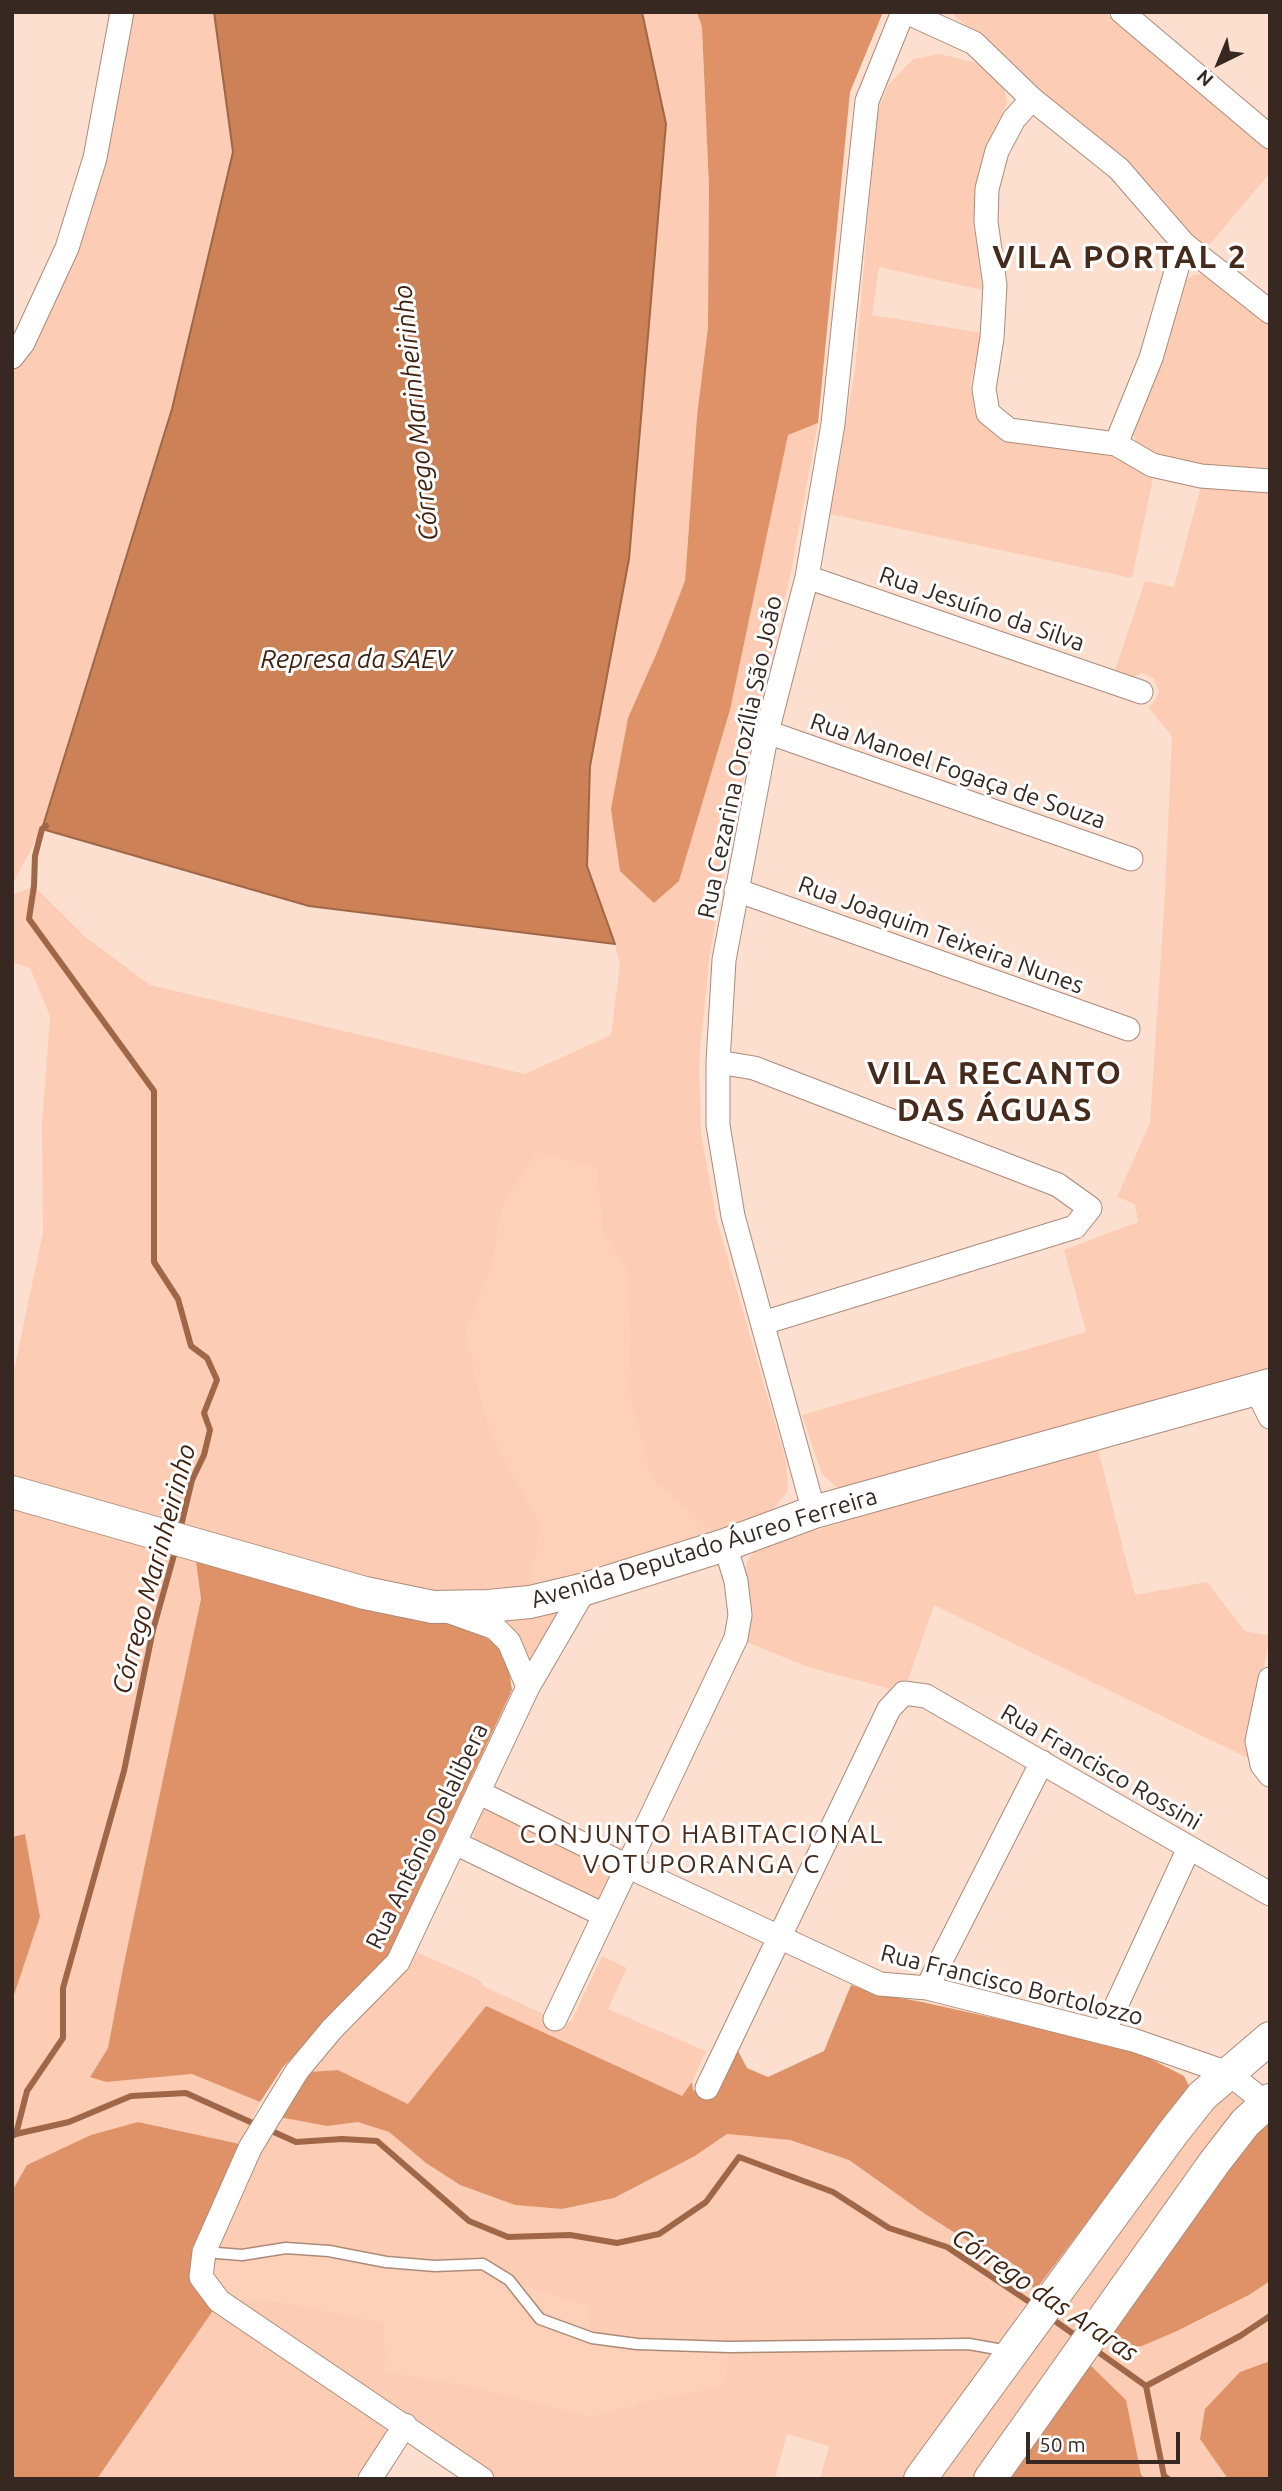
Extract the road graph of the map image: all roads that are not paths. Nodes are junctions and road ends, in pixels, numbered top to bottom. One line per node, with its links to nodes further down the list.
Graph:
1 (121, 12): 8 (street)
2 (904, 12): 4 (street); 11 (street, Rua Cezarina Orozília São João)
3 (1122, 12): 5 (street)
4 (1032, 99): 6 (street); 9 (street)
5 (1267, 131)
6 (1184, 244): 7 (street); 9 (street)
7 (1270, 312)
8 (12, 357)
9 (1116, 444): 10 (street)
10 (1270, 481)
11 (807, 577): 12 (street, Rua Jesuíno da Silva); 13 (street, Rua Cezarina Orozília São João)
12 (1141, 692)
13 (767, 732): 14 (street, Rua Manoel Fogaça de Souza); 15 (street, Rua Cezarina Orozília São João)
14 (1130, 859)
15 (736, 890): 16 (street, Rua Joaquim Teixeira Nunes); 17 (street, Rua Cezarina Orozília São João)
16 (1128, 1029)
17 (718, 1062): 18 (street, Rua Cezarina Orozília São João); 18 (street)
18 (763, 1323): 22 (street, Rua Cezarina Orozília São João)
19 (1263, 1387): 20 (street); 22 (main road, Avenida Deputado Áureo Ferreira)
20 (1270, 1417)
21 (12, 1492): 25 (main road, Avenida Deputado Áureo Ferreira)
22 (814, 1513): 23 (main road, Avenida Deputado Áureo Ferreira)
23 (725, 1545): 24 (main road, Avenida Deputado Áureo Ferreira); 33 (street)
24 (585, 1589): 25 (main road, Avenida Deputado Áureo Ferreira); 27 (street, Rua Antônio Delalibera)
25 (433, 1607): 27 (street)
26 (1270, 1679): 29 (street)
27 (528, 1687): 30 (street, Rua Antônio Delalibera)
28 (1042, 1762): 32 (street, Rua Francisco Rossini); 36 (street, Rua Francisco Rossini); 37 (street)
29 (1266, 1770)
30 (478, 1792): 31 (street, Rua Antônio Delalibera); 33 (street, Rua Francisco Bortolozzo)
31 (455, 1843): 35 (street); 44 (street, Rua Antônio Delalibera)
32 (1189, 1848): 34 (street, Rua Francisco Rossini); 39 (street)
33 (628, 1867): 35 (street); 36 (street, Rua Francisco Bortolozzo)
34 (1270, 1894)
35 (604, 1916): 38 (street)
36 (777, 1937): 37 (street, Rua Francisco Bortolozzo); 42 (street)
37 (926, 1988): 39 (street, Rua Francisco Bortolozzo)
38 (555, 2019)
39 (1104, 2032): 41 (street, Rua Francisco Bortolozzo)
40 (1270, 2038): 41 (main road)
41 (1228, 2073): 43 (street, Rua Francisco Bortolozzo); 45 (main road)
42 (707, 2088)
43 (1268, 2101): 50 (main road)
44 (204, 2252): 45 (lane); 46 (street, Rua Antônio Delalibera)
45 (1011, 2352): 49 (main road)
46 (405, 2425): 47 (street); 48 (street)
47 (370, 2479)
48 (482, 2479)
49 (920, 2479)
50 (990, 2479)

